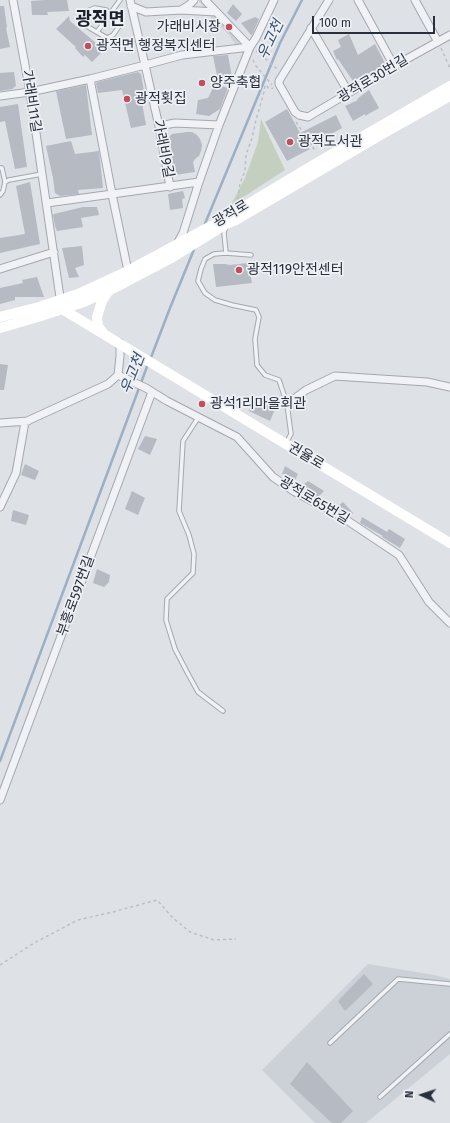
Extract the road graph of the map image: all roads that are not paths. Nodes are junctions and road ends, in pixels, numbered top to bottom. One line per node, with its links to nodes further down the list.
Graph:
1 (12, 0): 22 (street, 가래비11길)
2 (120, 0): 12 (lane)
3 (194, 0): 10 (street)
4 (205, 0): 11 (street)
5 (274, 0): 17 (street)
6 (329, 0): 13 (street)
7 (358, 0): 19 (street)
8 (415, 0): 16 (street)
9 (131, 3): 10 (street); 18 (street, 가래비9길)
10 (181, 10): 11 (street)
11 (216, 12): 17 (street)
12 (111, 14): 14 (lane); 14 (lane); 14 (lane)
13 (311, 28): 23 (street); 23 (street, 광적로30번길)
14 (97, 32)
15 (450, 35): 16 (street, 광적로30번길)
16 (439, 44): 19 (street, 광적로30번길)
17 (252, 49): 18 (street); 26 (street)
18 (145, 66): 20 (street); 27 (street, 가래비9길)
19 (394, 66): 23 (street, 광적로30번길)
20 (90, 79): 22 (street); 33 (street)
21 (450, 86): 37 (main road, 광적로)
22 (30, 92): 24 (street); 29 (street, 가래비11길)
23 (349, 93)
24 (0, 96)
25 (450, 96): 36 (main road, 광적로)
26 (220, 125): 27 (street); 31 (street)
27 (159, 126): 32 (street, 가래비9길)
28 (0, 168): 30 (lane)
29 (43, 174): 30 (lane); 35 (street, 가래비11길)
30 (5, 182): 34 (lane)
31 (199, 182): 32 (street); 38 (street)
32 (170, 187): 33 (street)
33 (112, 194): 35 (street); 43 (street)
34 (0, 195)
35 (47, 203): 39 (street, 가래비11길)
36 (226, 224): 37 (main road, 광적로); 40 (lane)
37 (215, 228): 38 (main road)
38 (181, 246): 43 (main road); 44 (main road)
39 (54, 252): 42 (street); 45 (street, 가래비11길)
40 (226, 254): 41 (lane); 53 (lane)
41 (251, 255)
42 (0, 269)
43 (128, 271): 45 (main road)
44 (116, 287): 45 (main road); 48 (main road)
45 (61, 304): 46 (main road); 47 (main road); 48 (main road)
46 (0, 317)
47 (0, 328)
48 (102, 333): 49 (main road)
49 (120, 343): 50 (street); 57 (main road, 권율로)
50 (118, 375): 52 (street, 광적로65번길); 55 (street)
51 (450, 387): 53 (street)
52 (149, 390): 54 (street, 광적로65번길); 62 (street, 부흥로597번길)
53 (287, 404): 57 (lane)
54 (199, 417): 60 (street, 광적로65번길); 61 (lane)
55 (28, 421): 56 (street); 58 (street)
56 (0, 423)
57 (286, 444): 59 (main road, 권율로)
58 (0, 507)
59 (450, 543)
60 (450, 623)
61 (223, 711)
62 (0, 800)
63 (450, 984): 65 (lane)
64 (450, 1034): 66 (lane)
65 (330, 1043)
66 (380, 1097)

